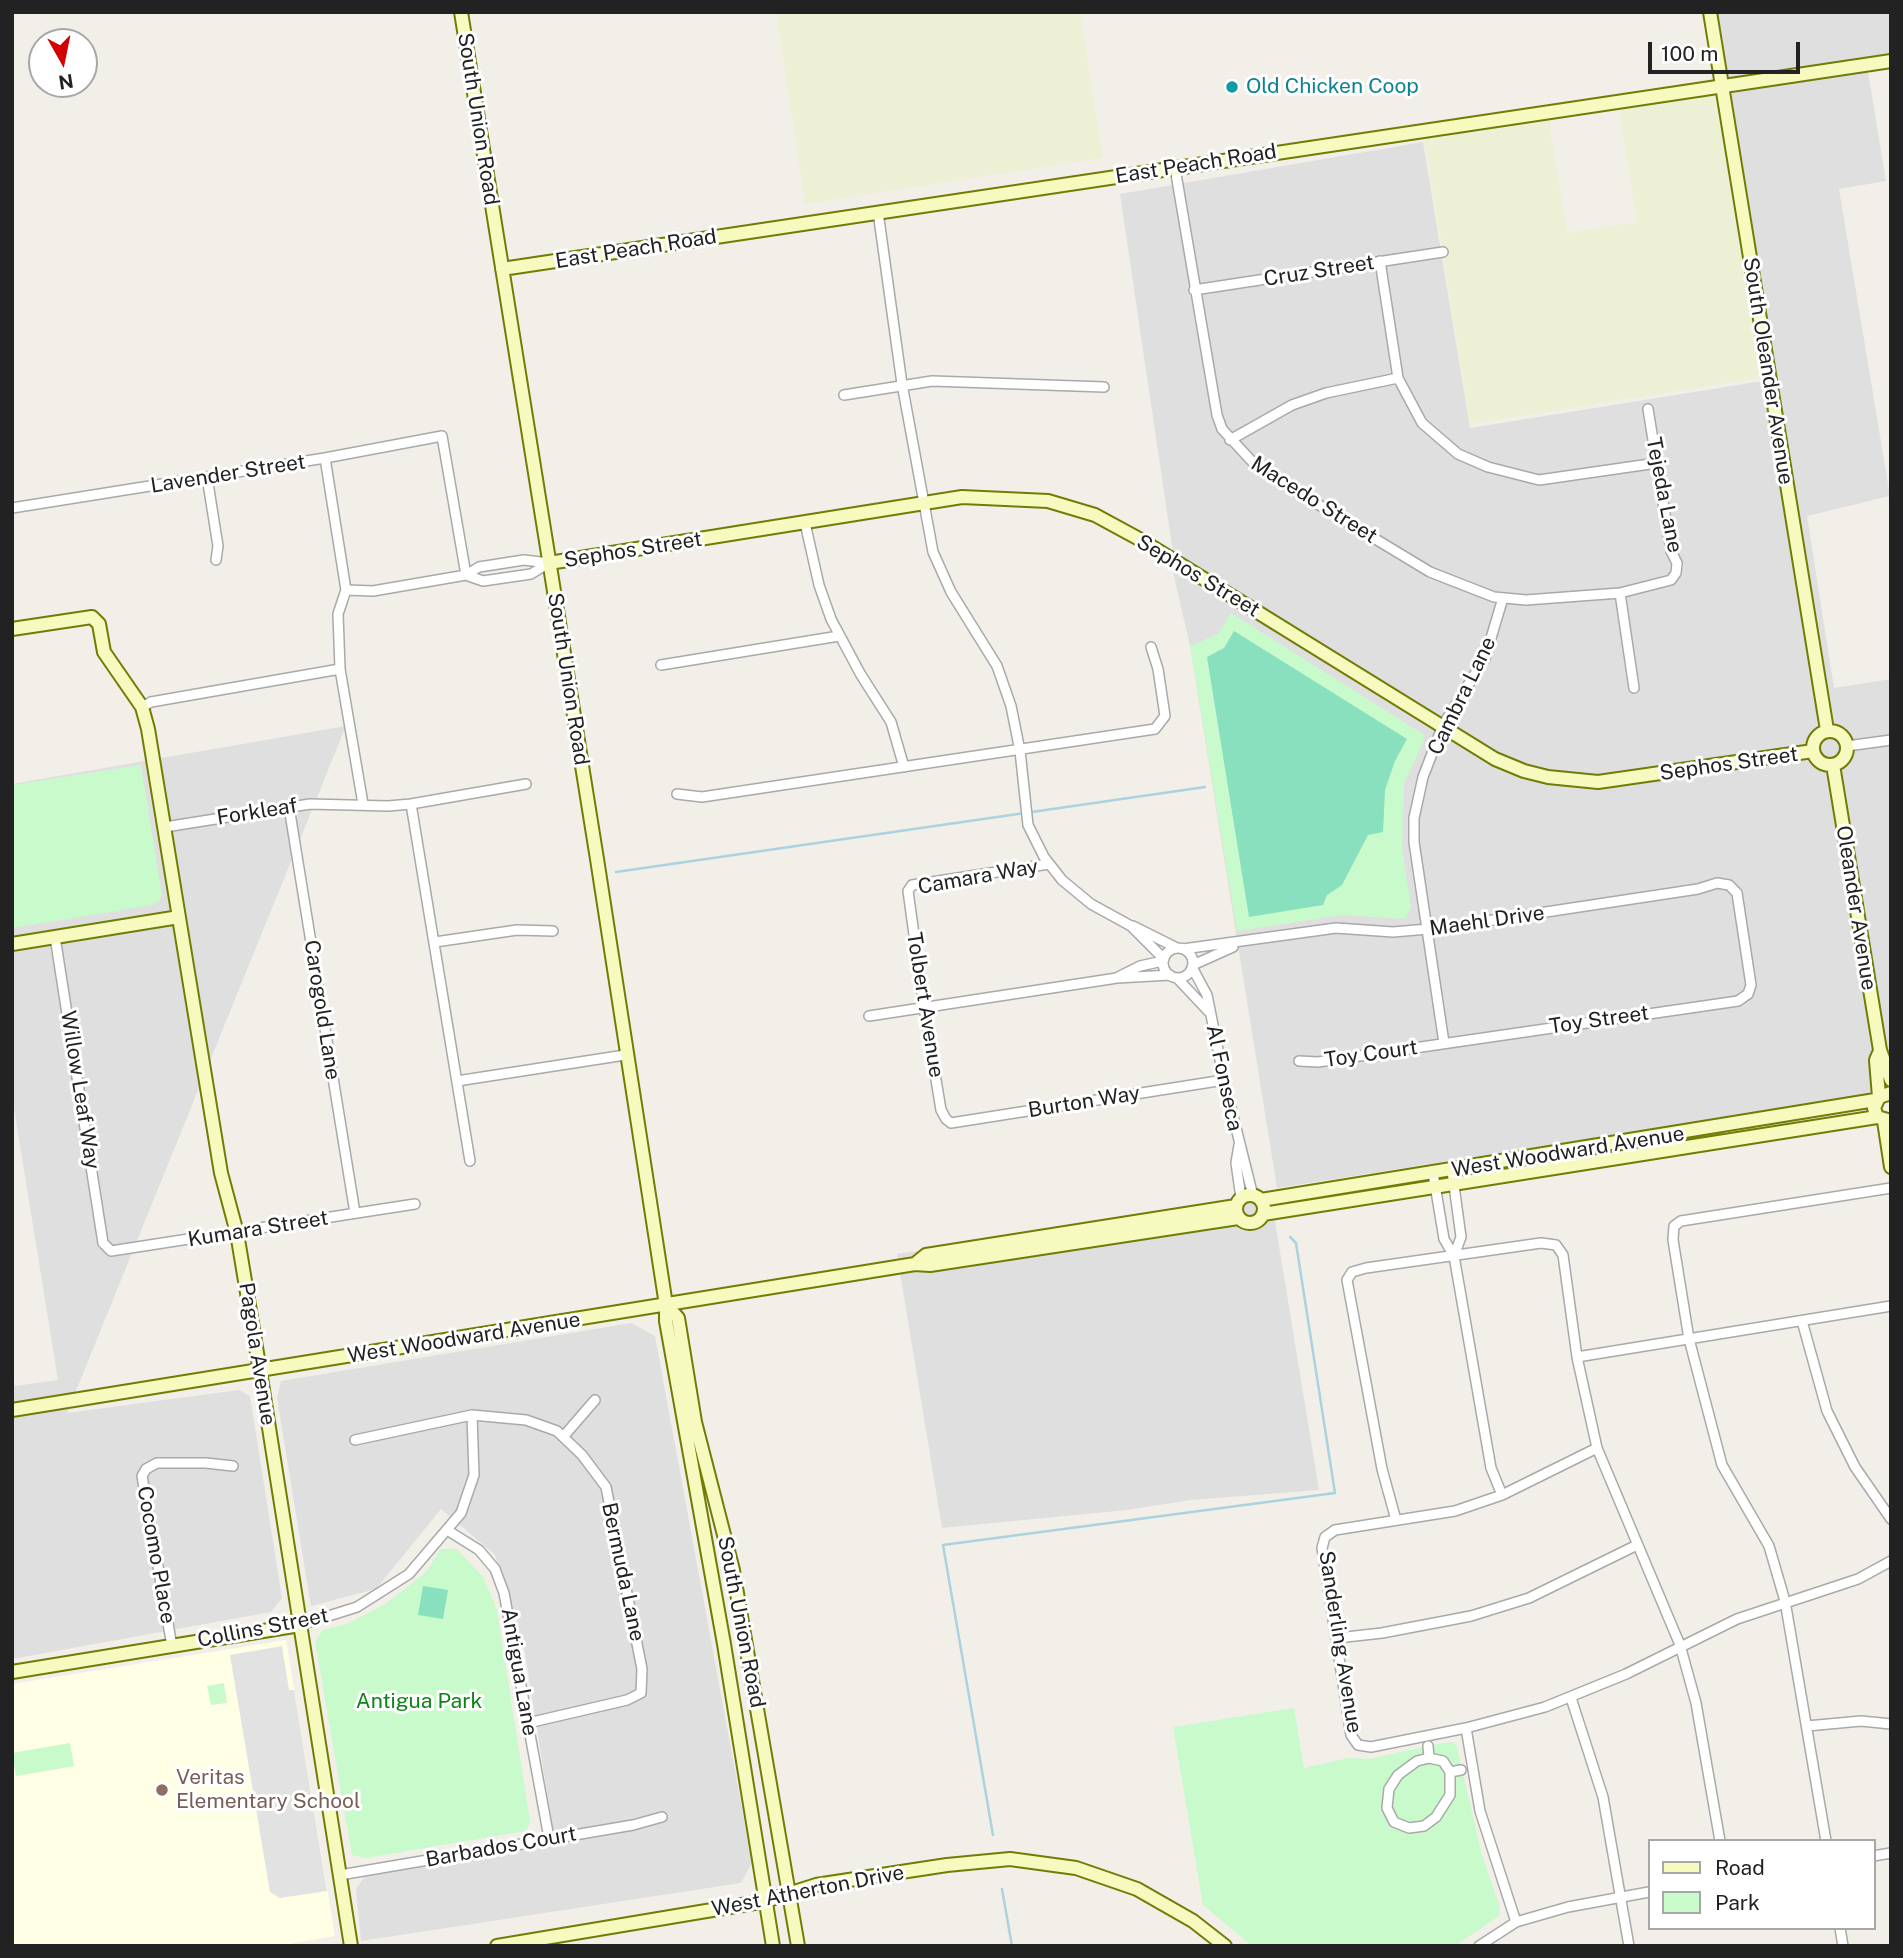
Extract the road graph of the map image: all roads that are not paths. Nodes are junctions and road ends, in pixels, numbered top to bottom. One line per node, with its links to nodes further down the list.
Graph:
1 (461, 12): 9 (street, South Union Road)
2 (1710, 12): 4 (street, South Oleander Avenue)
3 (1891, 61): 4 (street, East Peach Road)
4 (1722, 85): 5 (street, East Peach Road); 38 (street, South Oleander Avenue)
5 (1175, 167): 6 (street, East Peach Road); 10 (street, Macedo Street)
6 (878, 212): 9 (street, East Peach Road); 12 (street)
7 (1443, 252): 8 (street, Cruz Street)
8 (1380, 261): 10 (street, Cruz Street); 11 (street)
9 (502, 269): 24 (street, South Union Road)
10 (1195, 290): 16 (street, Macedo Street)
11 (1398, 378): 16 (street); 18 (street)
12 (902, 384): 13 (street); 14 (street); 20 (street)
13 (1104, 387)
14 (844, 394)
15 (1648, 409): 18 (street, Tejeda Lane)
16 (1230, 440): 29 (street, Macedo Street)
17 (325, 458): 19 (street, Lavender Street); 25 (street, Lavender Street); 27 (street)
18 (1657, 463): 26 (street, Tejeda Lane)
19 (207, 477): 21 (street, Lavender Street); 23 (street)
20 (923, 504): 22 (street, Sephos Street); 37 (street, Sephos Street); 41 (street)
21 (12, 508)
22 (805, 523): 24 (street, Sephos Street); 31 (street)
23 (216, 561)
24 (549, 563): 25 (street); 25 (street); 74 (street, South Union Road)
25 (466, 575): 27 (street)
26 (1671, 580): 28 (street, Macedo Street)
27 (346, 590): 34 (street)
28 (1619, 593): 29 (street, Macedo Street); 35 (street)
29 (1503, 598): 37 (street, Cambra Lane)
30 (12, 629): 36 (street)
31 (839, 636): 33 (street); 44 (street)
32 (1151, 647): 41 (street)
33 (661, 665)
34 (340, 669): 36 (street); 47 (street)
35 (1634, 688)
36 (142, 707): 50 (street, Pagola Avenue)
37 (1443, 725): 42 (street, Sephos Street); 55 (street, Cambra Lane)
38 (1827, 730): 40 (street); 42 (street)
39 (1891, 740): 40 (street)
40 (1847, 746): 43 (street)
41 (1020, 751): 44 (street); 51 (street)
42 (1813, 751): 43 (street)
43 (1833, 765): 73 (street, Oleander Avenue)
44 (904, 767): 46 (street)
45 (526, 784): 48 (street, Forkleaf)
46 (677, 794)
47 (363, 804): 48 (street, Forkleaf); 49 (street, Forkleaf)
48 (411, 804): 58 (street)
49 (289, 807): 50 (street, Forkleaf); 90 (street, Carogold Lane)
50 (165, 827): 53 (street, Pagola Avenue)
51 (1049, 864): 52 (street, Camara Way); 54 (street)
52 (908, 891): 69 (street, Tolbert Avenue)
53 (179, 918): 57 (street); 91 (street, Pagola Avenue)
54 (1132, 926): 61 (street); 62 (street)
55 (1428, 929): 59 (street, Maehl Drive); 68 (street, Maehl Drive); 72 (street, Cambra Lane)
56 (553, 931): 58 (street)
57 (55, 937): 60 (street); 92 (street, Willow Leaf Way)
58 (435, 942): 78 (street)
59 (1244, 942): 62 (street, Maehl Drive); 65 (street, Maehl Drive)
60 (12, 944)
61 (1150, 946): 63 (street); 64 (street)
62 (1180, 949): 63 (street); 65 (street)
63 (1163, 960): 64 (street); 66 (street)
64 (1140, 966): 67 (street)
65 (1192, 966): 66 (street); 70 (street, Al Fonseca)
66 (1174, 976): 67 (street); 70 (street, Al Fonseca)
67 (1116, 978): 69 (street)
68 (1750, 991): 72 (street, Toy Street)
69 (924, 1007): 71 (street); 80 (street, Tolbert Avenue)
70 (1209, 1012): 76 (street, Al Fonseca)
71 (869, 1016)
72 (1444, 1043): 75 (street, Toy Court)
73 (1880, 1050): 77 (street, Oleander Avenue); 79 (street, Oleander Avenue)
74 (625, 1055): 78 (street); 94 (street, South Union Road)
75 (1299, 1061)
76 (1224, 1080): 80 (street, Burton Way); 89 (street, Al Fonseca)
77 (1891, 1080)
78 (457, 1081): 82 (street)
79 (1882, 1097): 81 (street, Oleander Avenue); 84 (street, West Woodward Avenue)
80 (946, 1119)
81 (1884, 1119): 83 (street, Oleander Avenue); 84 (street, West Woodward Avenue)
82 (470, 1161)
83 (1891, 1167)
84 (1479, 1173): 85 (street, West Woodward Avenue)
85 (1453, 1177): 86 (street, West Woodward Avenue); 93 (street)
86 (1433, 1180): 89 (street, West Woodward Avenue); 93 (street)
87 (1891, 1188): 97 (street)
88 (415, 1204): 90 (street, Kumara Street)
89 (1249, 1205): 94 (street, West Woodward Avenue)
90 (355, 1213): 91 (street, Kumara Street)
91 (237, 1233): 92 (street, Kumara Street); 99 (street, Pagola Avenue)
92 (103, 1243)
93 (1454, 1256): 98 (street); 107 (street); 109 (street)
94 (666, 1305): 99 (street, West Woodward Avenue); 134 (street, South Union Road); 136 (street, South Union Road)
95 (1891, 1306): 96 (street)
96 (1802, 1321): 97 (street); 108 (street)
97 (1689, 1339): 98 (street); 113 (street)
98 (1577, 1357): 105 (street)
99 (260, 1371): 101 (street, West Woodward Avenue); 114 (street, Pagola Avenue)
100 (595, 1400): 103 (street)
101 (12, 1410)
102 (472, 1415): 103 (street, Bermuda Lane); 104 (street, Bermuda Lane); 110 (street, Collins Street)
103 (563, 1437): 120 (street, Bermuda Lane)
104 (355, 1440)
105 (1597, 1448): 107 (street); 111 (street)
106 (233, 1466): 117 (street, Cocomo Place)
107 (1502, 1495): 109 (street)
108 (1891, 1519)
109 (1396, 1520): 115 (street, Sanderling Avenue)
110 (447, 1530): 114 (street, Collins Street); 120 (street, Antigua Lane)
111 (1637, 1545): 115 (street); 116 (street)
112 (1891, 1561): 113 (street)
113 (1785, 1601): 116 (street); 122 (street)
114 (300, 1625): 117 (street, Collins Street); 132 (street, Pagola Avenue)
115 (1337, 1638): 123 (street, Sanderling Avenue)
116 (1680, 1645): 119 (street); 130 (street)
117 (172, 1646): 118 (street, Collins Street)
118 (12, 1672)
119 (1571, 1698): 123 (street); 135 (street)
120 (528, 1723): 129 (street, Antigua Lane)
121 (1891, 1724): 122 (street)
122 (1807, 1726): 131 (street)
123 (1466, 1728): 137 (street)
124 (1428, 1746): 125 (street)
125 (1429, 1758): 127 (street); 127 (street)
126 (1461, 1770): 127 (street)
127 (1450, 1772)
128 (662, 1817): 129 (street, Barbados Court)
129 (549, 1838): 132 (street, Barbados Court)
130 (1720, 1839)
131 (1826, 1839)
132 (340, 1875): 138 (street, Pagola Avenue)
133 (1647, 1892): 135 (street)
134 (789, 1894): 136 (street, West Atherton Drive); 141 (street, South Union Road); 142 (street, West Atherton Drive)
135 (1621, 1897): 137 (street); 144 (street)
136 (766, 1901): 139 (street, West Atherton Drive); 140 (street, South Union Road)
137 (1516, 1922): 143 (street)
138 (351, 1946)
139 (497, 1946)
140 (773, 1946)
141 (798, 1946)
142 (1225, 1946)
143 (1479, 1946)
144 (1629, 1946)

